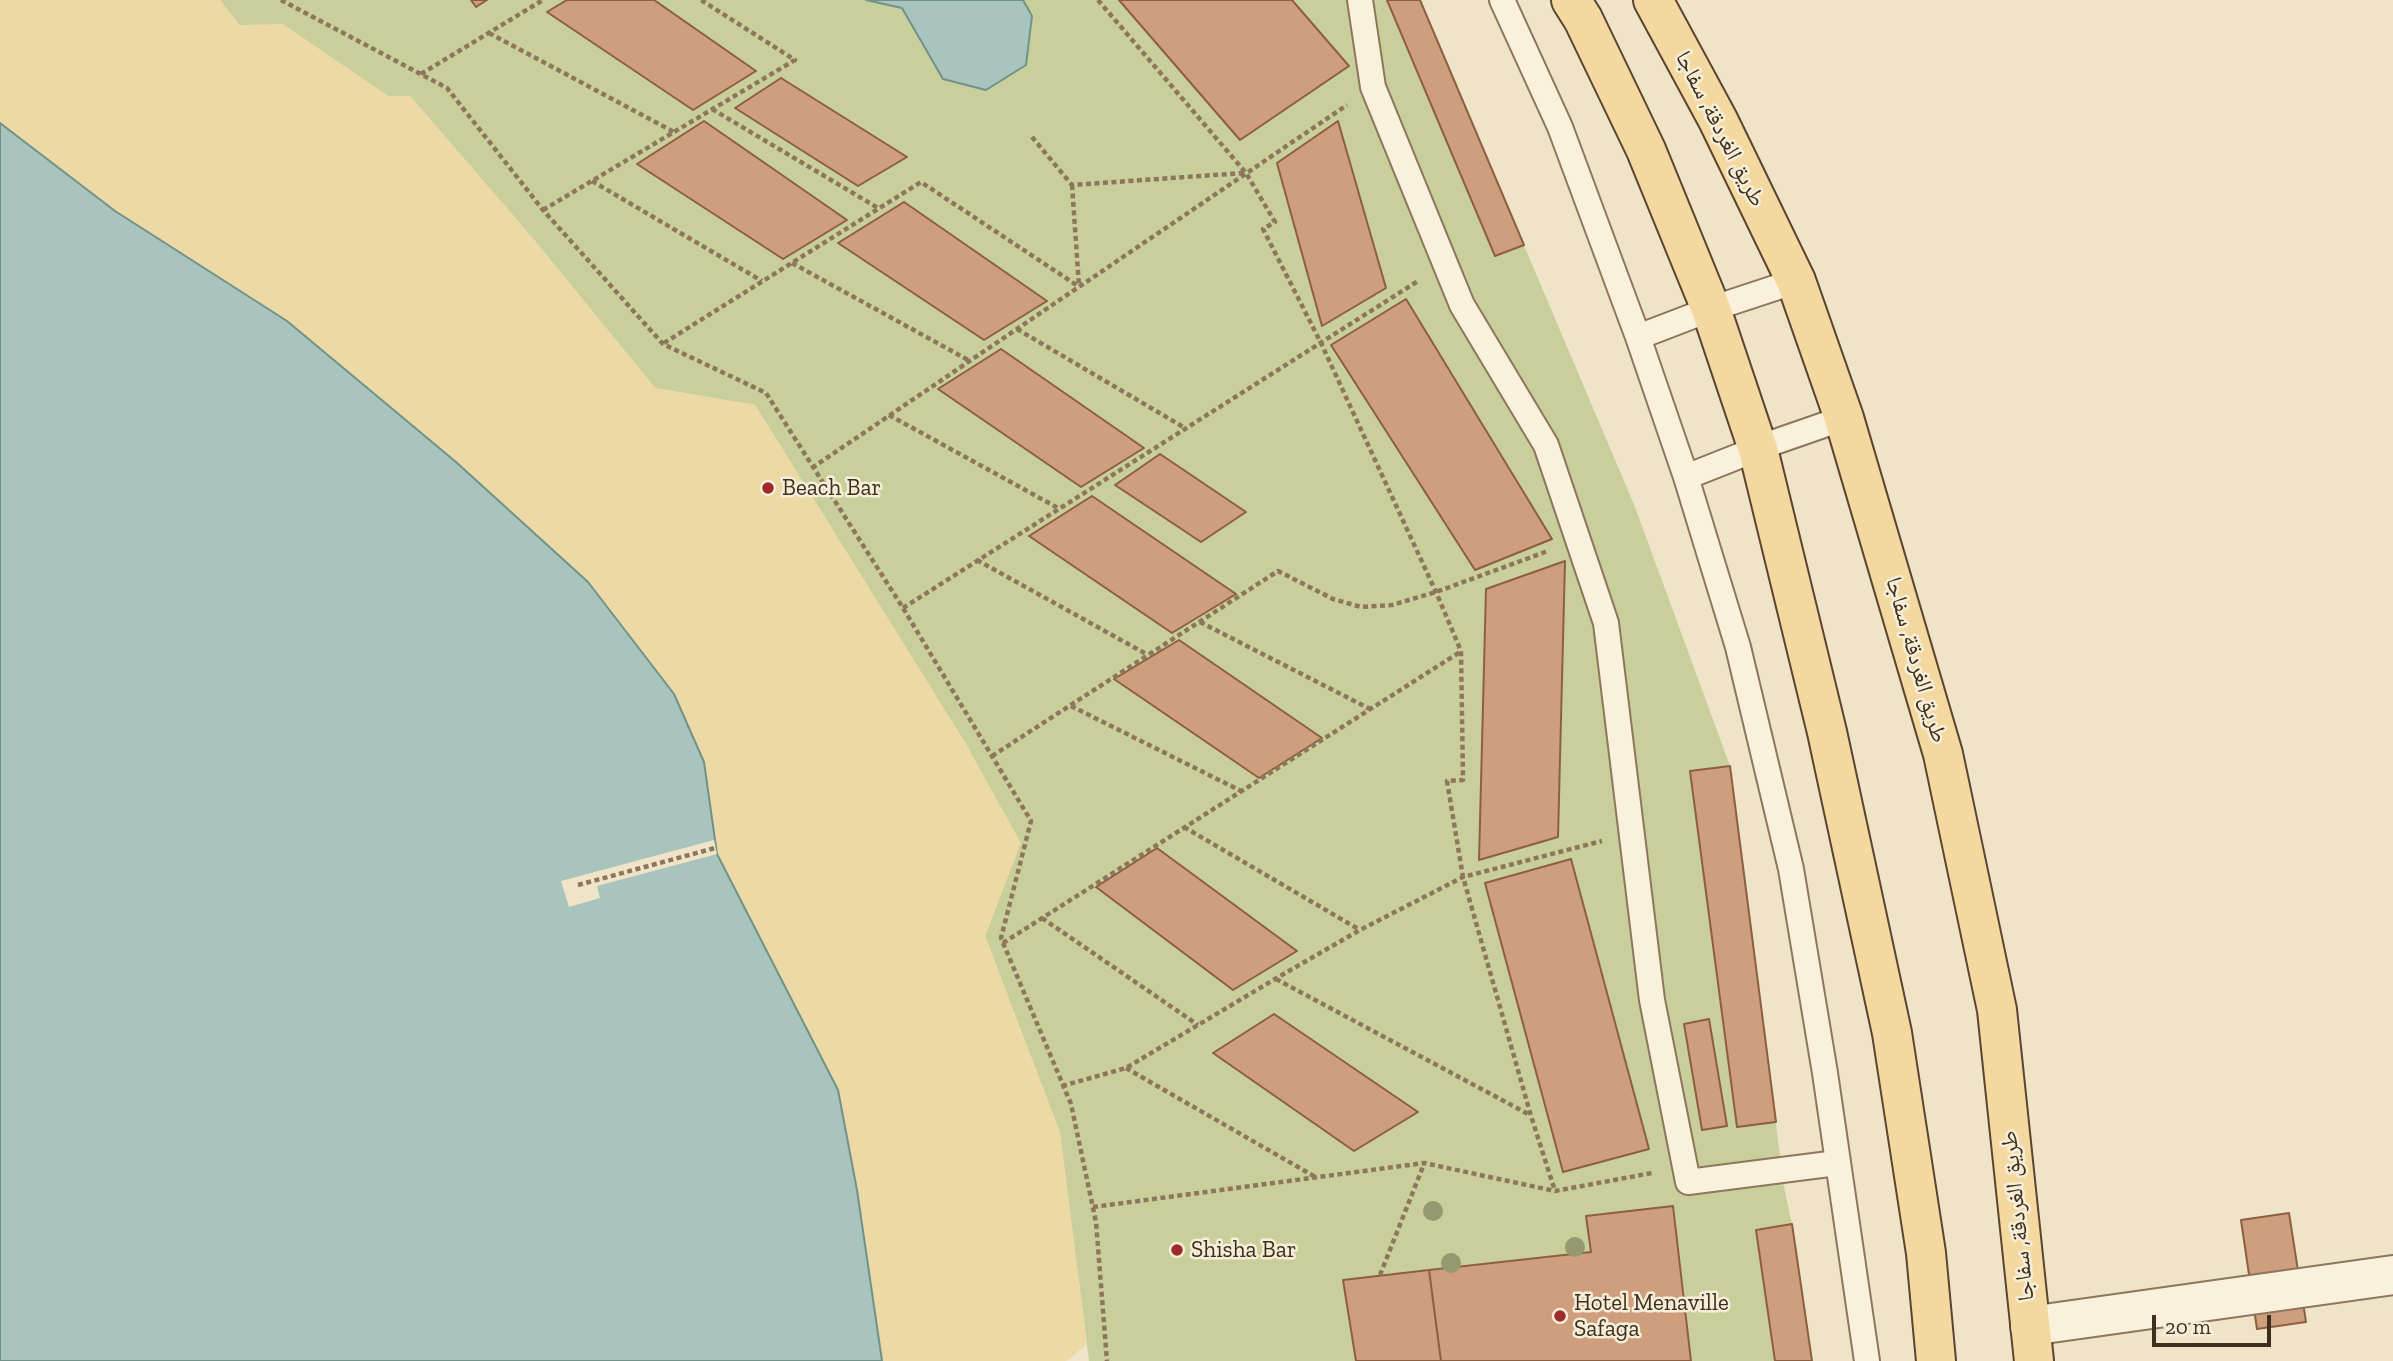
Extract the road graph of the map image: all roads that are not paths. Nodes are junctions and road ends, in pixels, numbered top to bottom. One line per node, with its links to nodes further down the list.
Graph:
1 (1360, 0): 11 (lane)
2 (1502, 0): 7 (lane)
3 (1571, 0): 6 (main road)
4 (1653, 0): 5 (main road, طريق الغردقة, سفاجا)
5 (1796, 281): 6 (lane); 8 (main road, طريق الغردقة, سفاجا)
6 (1711, 309): 7 (lane); 9 (main road)
7 (1638, 337): 10 (lane)
8 (1844, 418): 9 (lane); 13 (main road, طريق الغردقة, سفاجا)
9 (1758, 449): 10 (lane); 15 (main road)
10 (1686, 477): 11 (lane)
11 (1837, 1163): 14 (lane)
12 (2393, 1275): 13 (street)
13 (2032, 1344)
14 (1867, 1361)
15 (1936, 1361)

